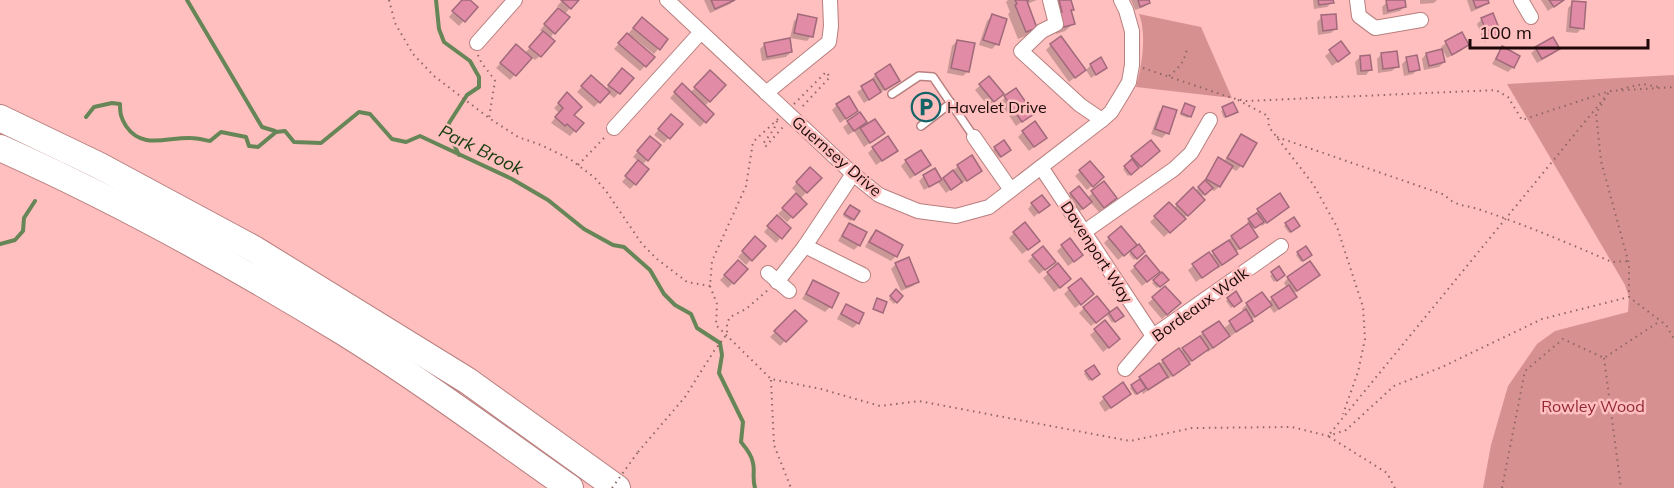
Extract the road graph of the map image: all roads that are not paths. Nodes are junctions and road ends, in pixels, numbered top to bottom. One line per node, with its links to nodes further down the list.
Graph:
1 (515, 0): 11 (street)
2 (668, 0): 10 (street, Guernsey Drive)
3 (831, 0): 12 (street)
4 (1050, 0): 16 (street)
5 (1121, 0): 16 (street, Guernsey Drive)
6 (1357, 0): 9 (street)
7 (1521, 0): 8 (street)
8 (1531, 17)
9 (1421, 20)
10 (702, 32): 12 (street, Guernsey Drive); 19 (street)
11 (477, 43)
12 (766, 93): 23 (street, Guernsey Drive)
13 (892, 94): 14 (lane)
14 (951, 103): 18 (lane); 20 (lane)
15 (0, 118): 33 (highway)
16 (1102, 120): 22 (street, Guernsey Drive)
17 (1210, 120): 25 (street)
18 (921, 126)
19 (614, 128)
20 (974, 137): 24 (street)
21 (0, 148): 32 (highway)
22 (1041, 167): 24 (street, Guernsey Drive); 25 (street, Davenport Way)
23 (853, 174): 24 (street, Guernsey Drive); 26 (street)
24 (1011, 190)
25 (1084, 232): 30 (street, Davenport Way)
26 (806, 246): 28 (street); 29 (street)
27 (1281, 246): 30 (street, Bordeaux Walk)
28 (863, 275)
29 (789, 291)
30 (1153, 336): 31 (street, Bordeaux Walk)
31 (1125, 369)
32 (570, 488)
33 (617, 488)

